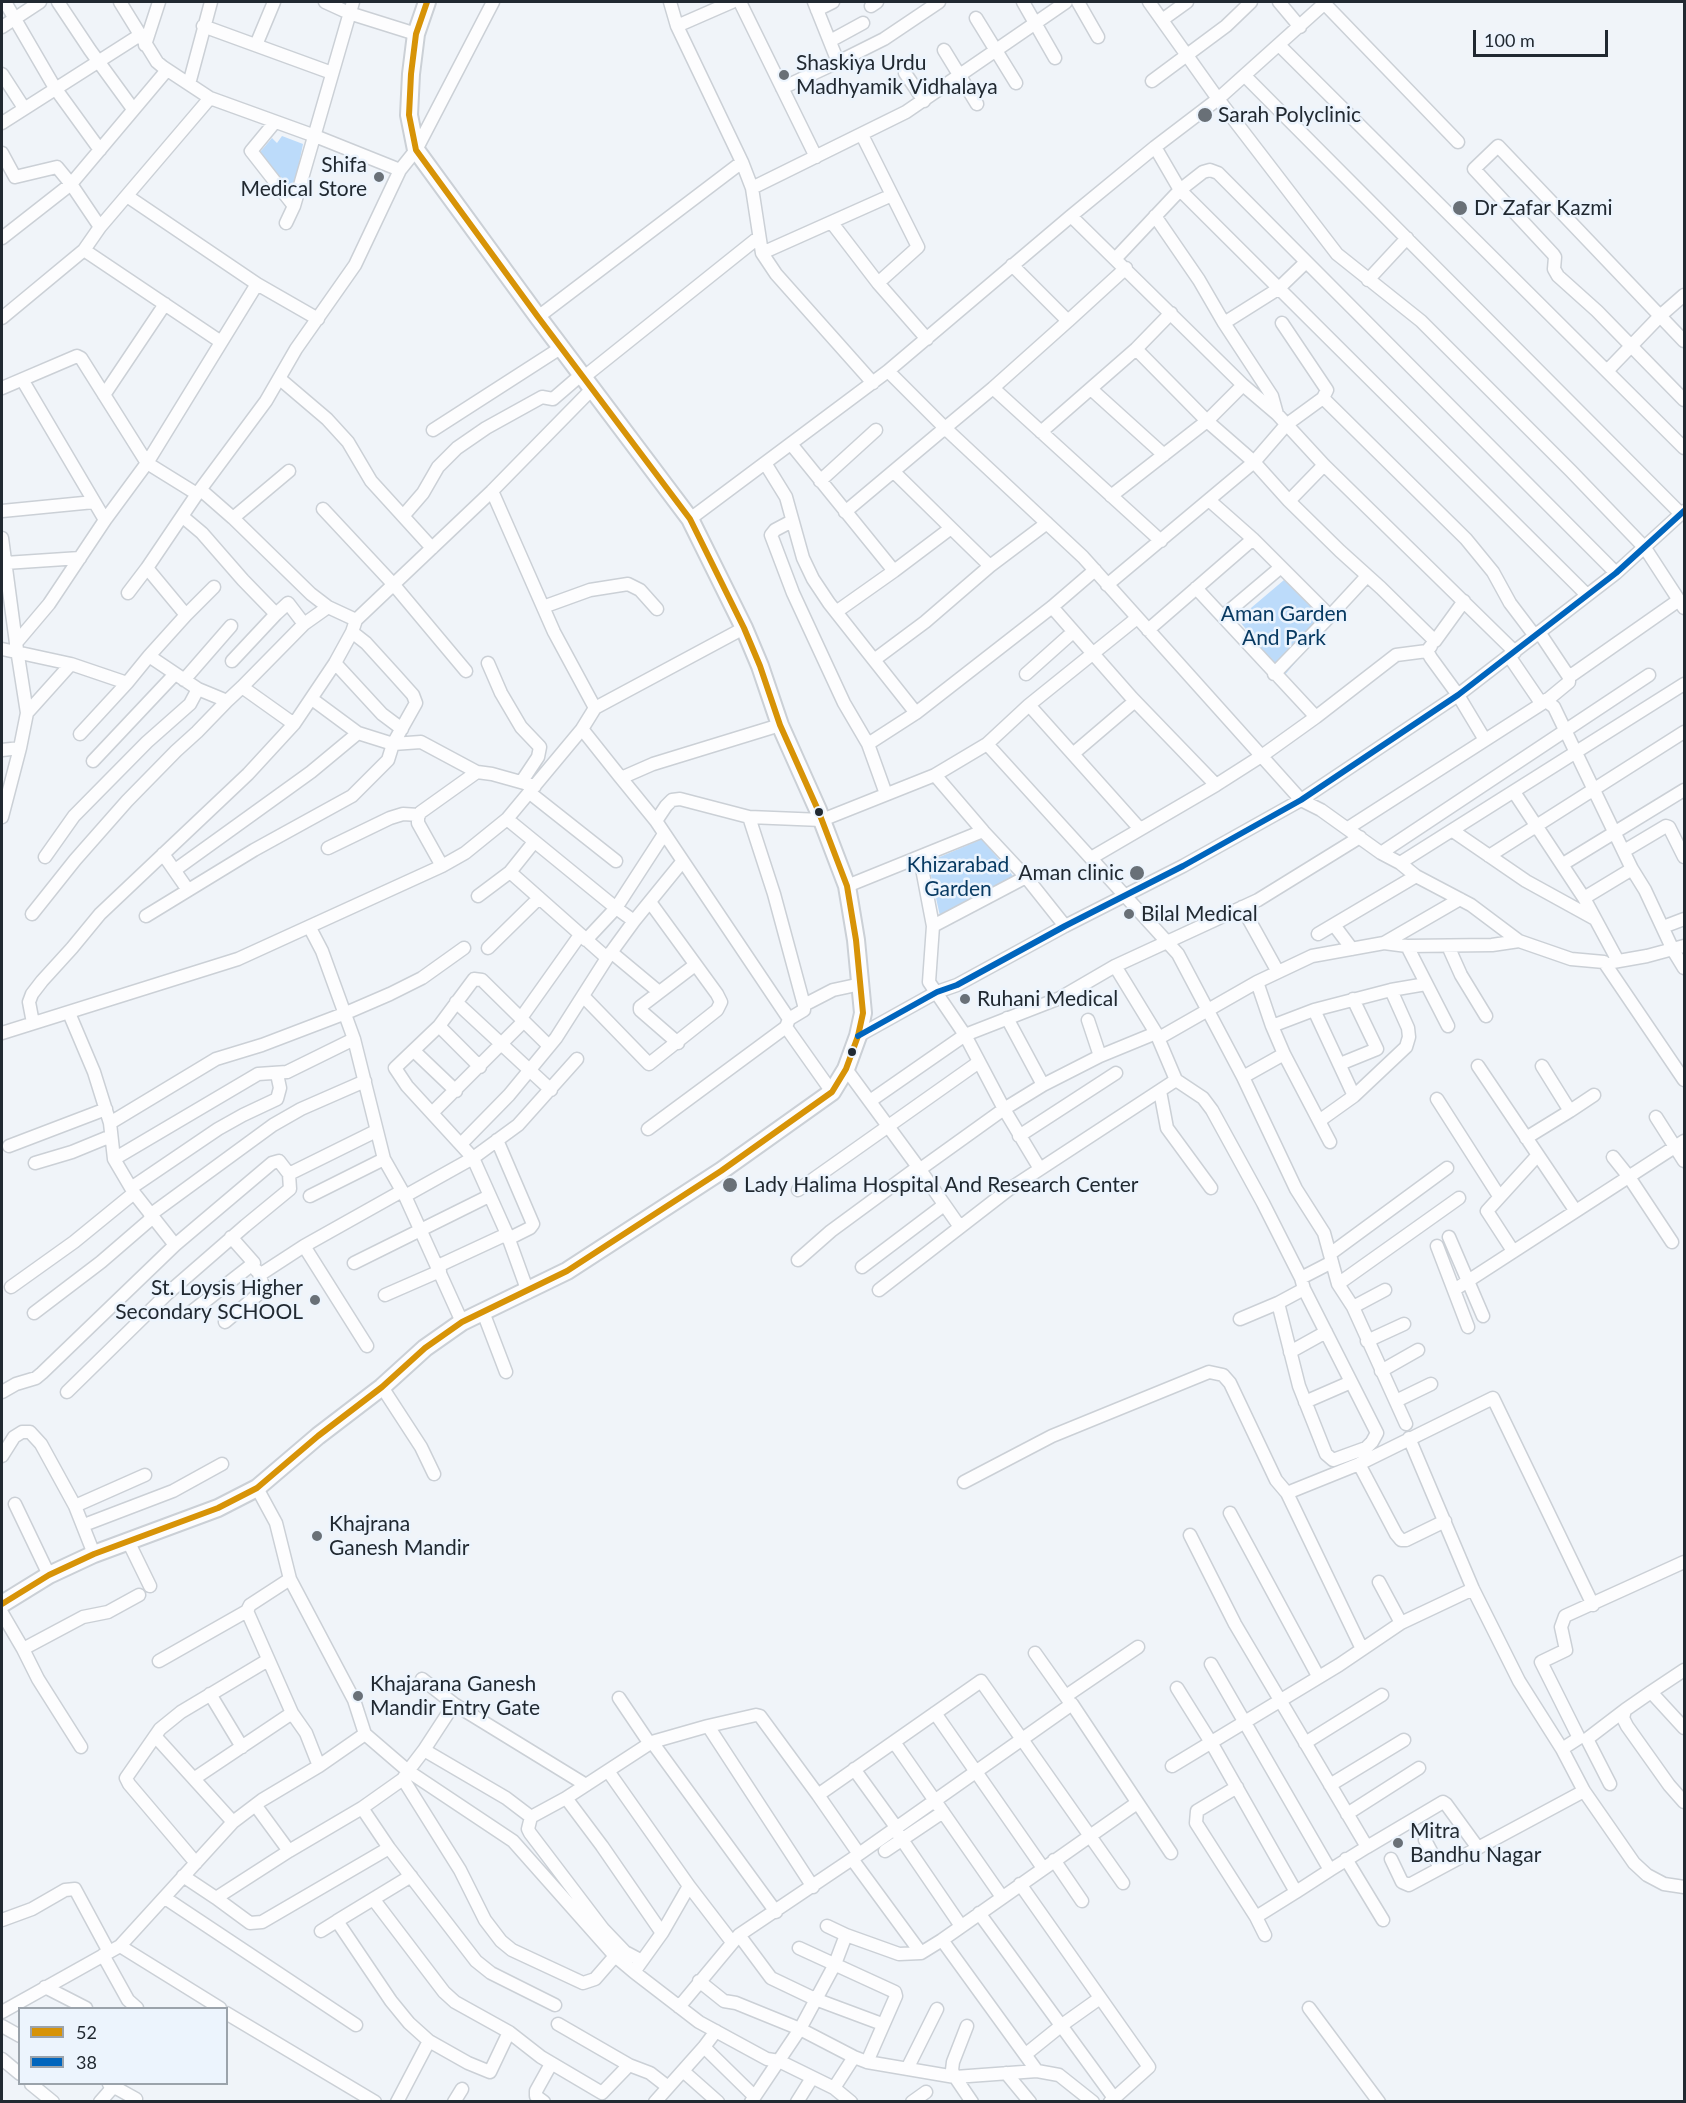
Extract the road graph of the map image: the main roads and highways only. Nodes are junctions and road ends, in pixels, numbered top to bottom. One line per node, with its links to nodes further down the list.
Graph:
1 (427, 2): 2 (main road)
2 (2, 1604)

